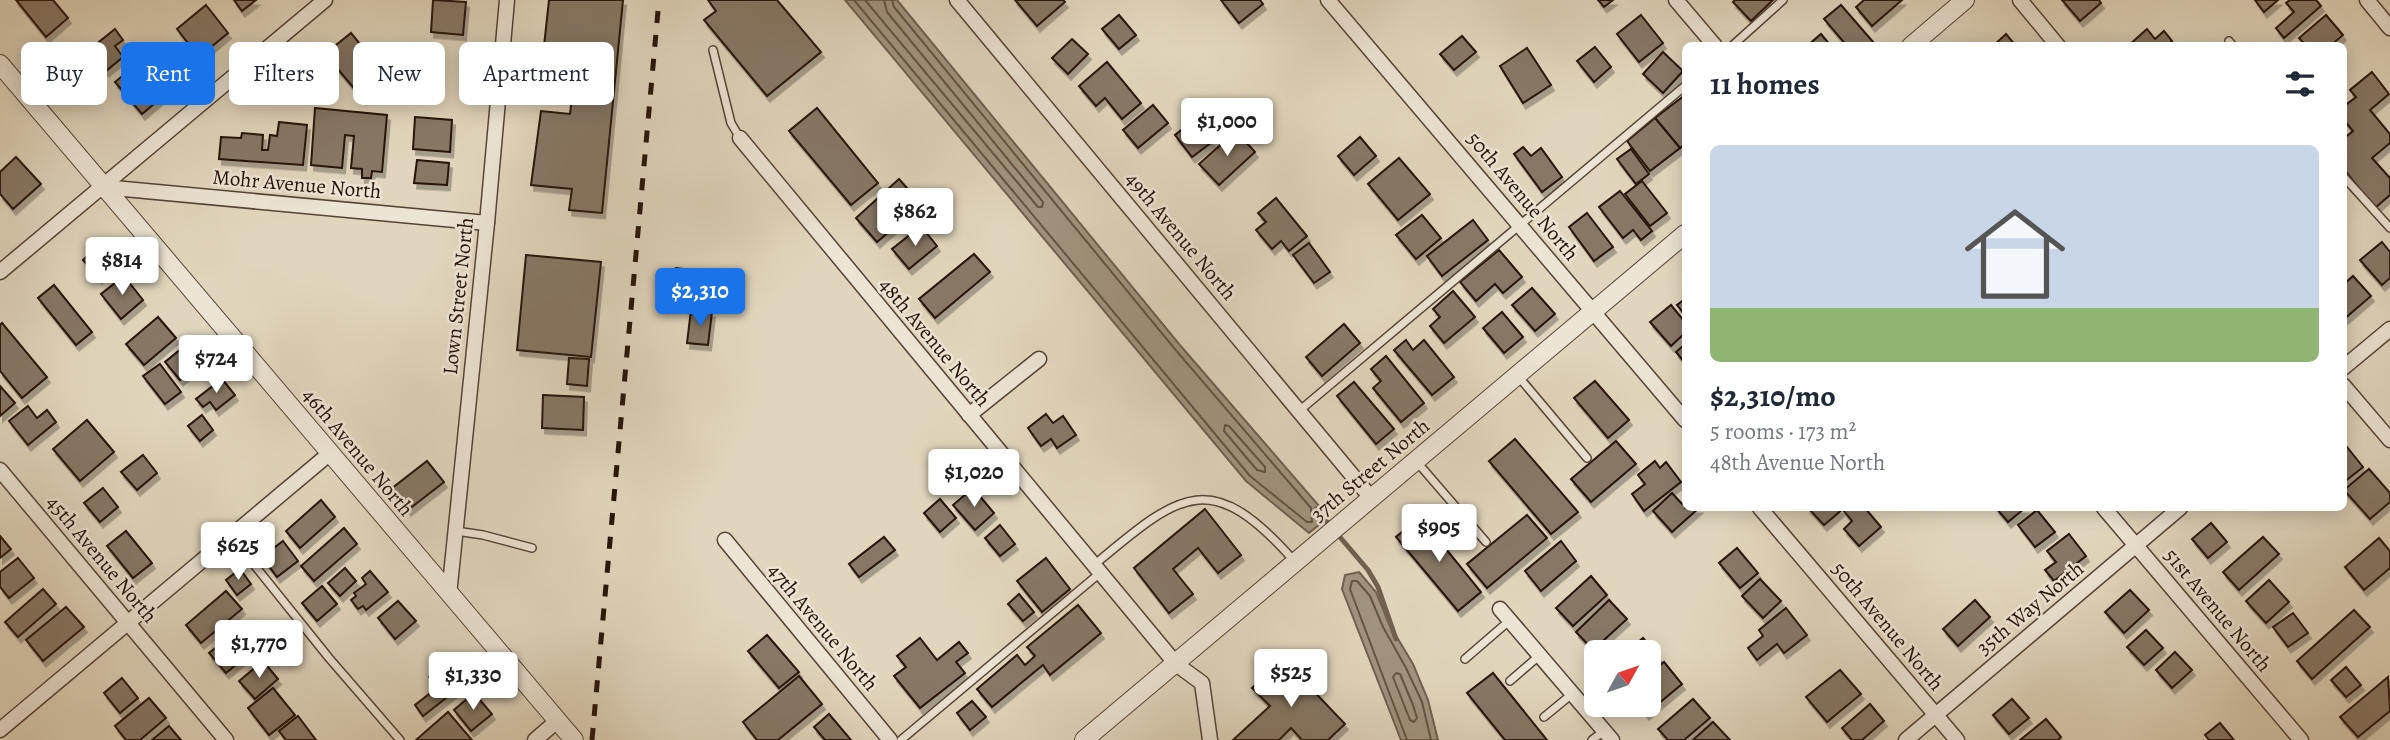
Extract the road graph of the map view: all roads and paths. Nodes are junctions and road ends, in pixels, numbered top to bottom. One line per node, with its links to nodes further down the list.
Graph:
1 (325, 0): 20 (street)
2 (507, 0): 21 (street, Lown Street North)
3 (957, 0): 33 (street, 49th Avenue North)
4 (1328, 0): 22 (street, 50th Avenue North)
5 (1676, 0): 11 (street)
6 (1783, 0): 12 (lane)
7 (1965, 0): 13 (street)
8 (2020, 0): 14 (street)
9 (2367, 0): 10 (street)
10 (2390, 27)
11 (1712, 42)
12 (1736, 42)
13 (1916, 42)
14 (2055, 42)
15 (713, 50): 18 (lane)
16 (0, 64): 20 (street, 46th Avenue North)
17 (1682, 88): 22 (lane)
18 (740, 138): 34 (street, 48th Avenue North)
19 (2347, 181): 23 (lane)
20 (103, 187): 21 (street, Mohr Avenue North); 25 (street); 36 (street, 46th Avenue North)
21 (487, 223): 44 (street, Lown Street North)
22 (1519, 224): 26 (street, 50th Avenue North); 33 (lane)
23 (2390, 229)
24 (1682, 237): 26 (street, 37th Street North)
25 (0, 272)
26 (1593, 311): 30 (street, 37th Street North); 32 (street, 50th Avenue North)
27 (2390, 329): 29 (street)
28 (1039, 359): 34 (street)
29 (2347, 365)
30 (1517, 375): 37 (lane); 38 (street, 37th Street North)
31 (2347, 390): 35 (street)
32 (1682, 410)
33 (1299, 411): 40 (street, 49th Avenue North)
34 (969, 415): 51 (street, 48th Avenue North)
35 (2390, 440)
36 (329, 454): 45 (street); 52 (street, 46th Avenue North)
37 (1587, 458)
38 (1416, 461): 40 (street, 37th Street North); 47 (lane)
39 (0, 470): 54 (street, 45th Avenue North)
40 (1365, 504): 50 (street, 37th Street North)
41 (1763, 511): 60 (street, 50th Avenue North)
42 (2107, 511): 48 (street, 51st Avenue North)
43 (2176, 511): 48 (street, 35th Way North)
44 (455, 531): 49 (lane); 52 (street, Lown Street North)
45 (231, 536): 54 (street); 66 (lane)
46 (724, 540): 69 (street, 47th Avenue North)
47 (1486, 542)
48 (2136, 545): 60 (street, 35th Way North); 75 (street, 51st Avenue North)
49 (533, 548)
50 (1296, 563): 51 (lane); 57 (street, 37th Street North)
51 (1097, 569): 57 (street, 48th Avenue North); 70 (lane)
52 (449, 595): 62 (street, 46th Avenue North)
53 (1505, 615): 55 (street); 56 (lane)
54 (128, 622): 63 (street); 65 (street, 45th Avenue North)
55 (1539, 655): 58 (lane); 59 (street)
56 (1465, 659)
57 (1176, 664): 71 (street, 37th Street North); 72 (street, 48th Avenue North)
58 (1510, 681)
59 (1572, 694): 61 (lane); 64 (street)
60 (1936, 715): 73 (street, 35th Way North); 74 (street, 50th Avenue North)
61 (1544, 717)
62 (557, 721): 67 (street); 68 (street, 46th Avenue North)
63 (0, 730)
64 (1603, 737)
65 (226, 740)
66 (400, 740)
67 (534, 740)
68 (574, 740)
69 (890, 740)
70 (901, 740)
71 (1084, 740)
72 (1210, 740)
73 (1906, 740)
74 (1957, 740)
75 (2301, 740)

